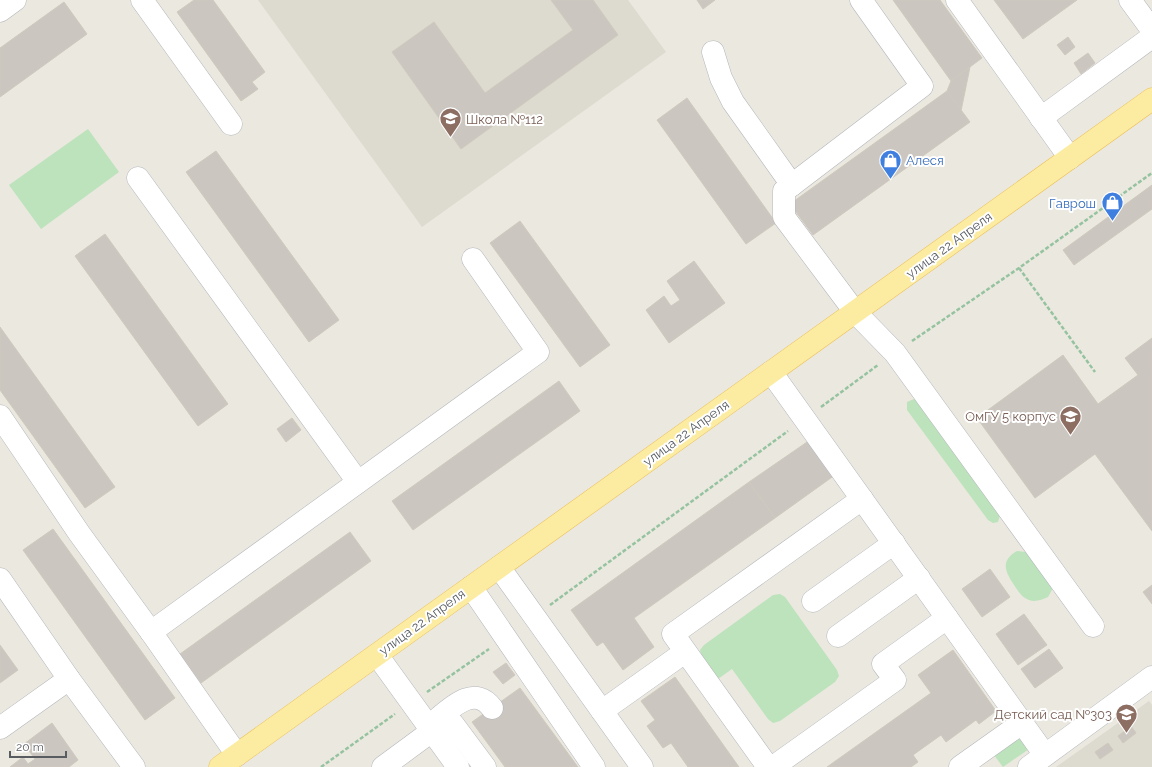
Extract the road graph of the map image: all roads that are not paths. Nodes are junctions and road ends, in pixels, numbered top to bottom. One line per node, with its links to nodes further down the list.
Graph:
1 (15, 0): 6 (street)
2 (142, 0): 12 (street)
3 (861, 0): 15 (street)
4 (958, 0): 11 (street)
5 (1130, 0): 7 (street)
6 (0, 11)
7 (1152, 30)
8 (1152, 37): 11 (street)
9 (713, 52): 15 (street)
10 (1152, 99): 13 (main road, улица 22 Апреля)
11 (1041, 118): 13 (street)
12 (231, 124)
13 (1070, 158): 17 (main road, улица 22 Апреля)
14 (138, 178): 20 (street)
15 (792, 185): 17 (street)
16 (473, 259): 20 (street)
17 (855, 312): 18 (main road, улица 22 Апреля); 29 (street)
18 (771, 372): 21 (street); 23 (main road, улица 22 Апреля)
19 (0, 416): 30 (street)
20 (358, 482): 30 (street)
21 (862, 499): 22 (street); 32 (street)
22 (894, 543): 24 (street); 27 (street)
23 (499, 567): 26 (main road, улица 22 Апреля); 37 (street)
24 (919, 578): 28 (street); 31 (street)
25 (0, 579): 35 (street)
26 (471, 587): 33 (main road, улица 22 Апреля); 48 (street)
27 (813, 601)
28 (947, 618): 38 (street); 51 (street)
29 (1093, 626)
30 (150, 632): 42 (street)
31 (838, 636)
32 (685, 652): 37 (street); 50 (street)
33 (377, 655): 41 (street); 42 (main road, улица 22 Апреля)
34 (1152, 677): 43 (street)
35 (69, 679): 40 (street); 44 (street)
36 (492, 708): 41 (street)
37 (602, 711): 49 (street)
38 (1022, 723): 43 (street); 52 (street)
39 (453, 724): 47 (street)
40 (0, 728)
41 (430, 729): 45 (street); 46 (street)
42 (228, 761)
43 (1037, 761)
44 (134, 767)
45 (383, 767)
46 (458, 767)
47 (485, 767)
48 (594, 767)
49 (642, 767)
50 (768, 767)
51 (772, 767)
52 (960, 767)

